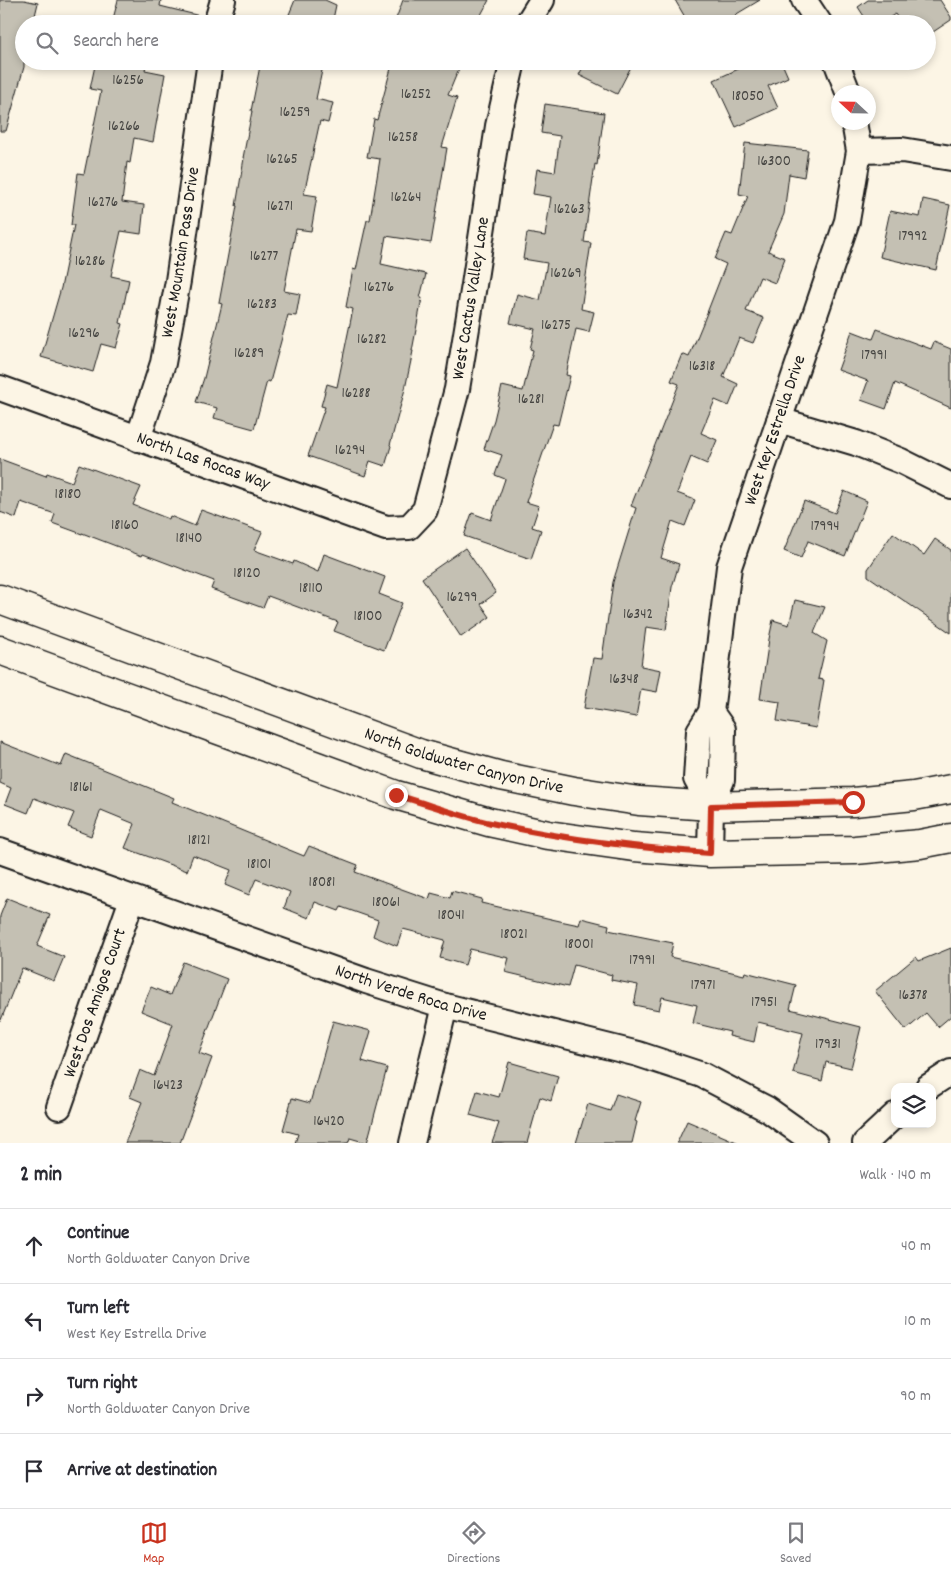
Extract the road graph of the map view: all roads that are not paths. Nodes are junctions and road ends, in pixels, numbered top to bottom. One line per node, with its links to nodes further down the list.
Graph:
1 (223, 0): 4 (street)
2 (542, 0): 5 (street)
3 (804, 0): 6 (street)
4 (219, 15)
5 (533, 15)
6 (814, 15)
7 (209, 70): 16 (street, West Mountain Pass Drive)
8 (511, 70): 18 (street, West Cactus Valley Lane)
9 (839, 70): 10 (street)
10 (845, 85)
11 (855, 130): 12 (street, West Key Estrella Drive)
12 (859, 151): 13 (street); 15 (street, West Key Estrella Drive)
13 (951, 158)
14 (0, 388): 16 (street, North Las Rocas Way)
15 (779, 420): 17 (street); 22 (street, West Key Estrella Drive)
16 (138, 439): 18 (street, North Las Rocas Way)
17 (951, 486)
18 (409, 528)
19 (0, 599): 22 (street, North Goldwater Canyon Drive)
20 (0, 650): 25 (street)
21 (951, 789): 22 (street, North Goldwater Canyon Drive)
22 (711, 806): 25 (street)
23 (951, 838): 25 (street)
24 (0, 851): 26 (street, North Verde Roca Drive)
25 (710, 853)
26 (132, 899): 27 (street, North Verde Roca Drive); 30 (street, West Dos Amigos Court)
27 (445, 1006): 32 (street); 33 (street, North Verde Roca Drive)
28 (951, 1072): 29 (street)
29 (934, 1083)
30 (59, 1107)
31 (891, 1119): 34 (street)
32 (412, 1143)
33 (814, 1143)
34 (865, 1143)

